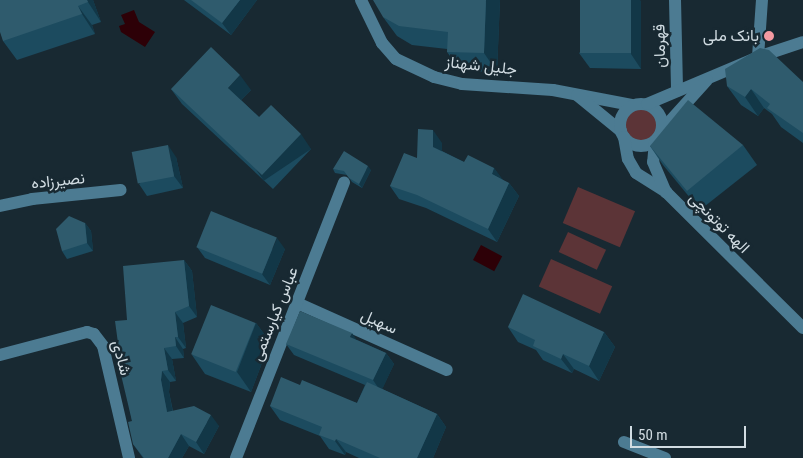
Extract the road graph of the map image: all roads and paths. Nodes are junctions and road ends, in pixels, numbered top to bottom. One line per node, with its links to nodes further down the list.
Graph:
1 (361, 0): 8 (street, جلیل شهناز)
2 (675, 0): 7 (street, قهرمان)
3 (762, 0): 5 (street)
4 (803, 42): 5 (street)
5 (758, 57): 6 (street)
6 (710, 76): 7 (street); 12 (street)
7 (677, 91): 9 (street)
8 (575, 93): 10 (street, جلیل شهناز); 11 (street)
9 (647, 104): 10 (street); 12 (street)
10 (632, 105): 11 (street)
11 (622, 134): 12 (street); 15 (street, الهه توتونچی)
12 (659, 135): 15 (street)
13 (344, 182): 17 (street, عباس کیارستمی)
14 (121, 190): 16 (street, نصیرزاده)
15 (666, 192): 18 (street, الهه توتونچی)
16 (0, 206)
17 (297, 302): 20 (street, سهیل); 23 (street, عباس کیارستمی)
18 (803, 328)
19 (0, 355): 22 (street, شادی)
20 (448, 370)
21 (624, 442): 24 (street)
22 (129, 458)
23 (236, 458)
24 (665, 458)

